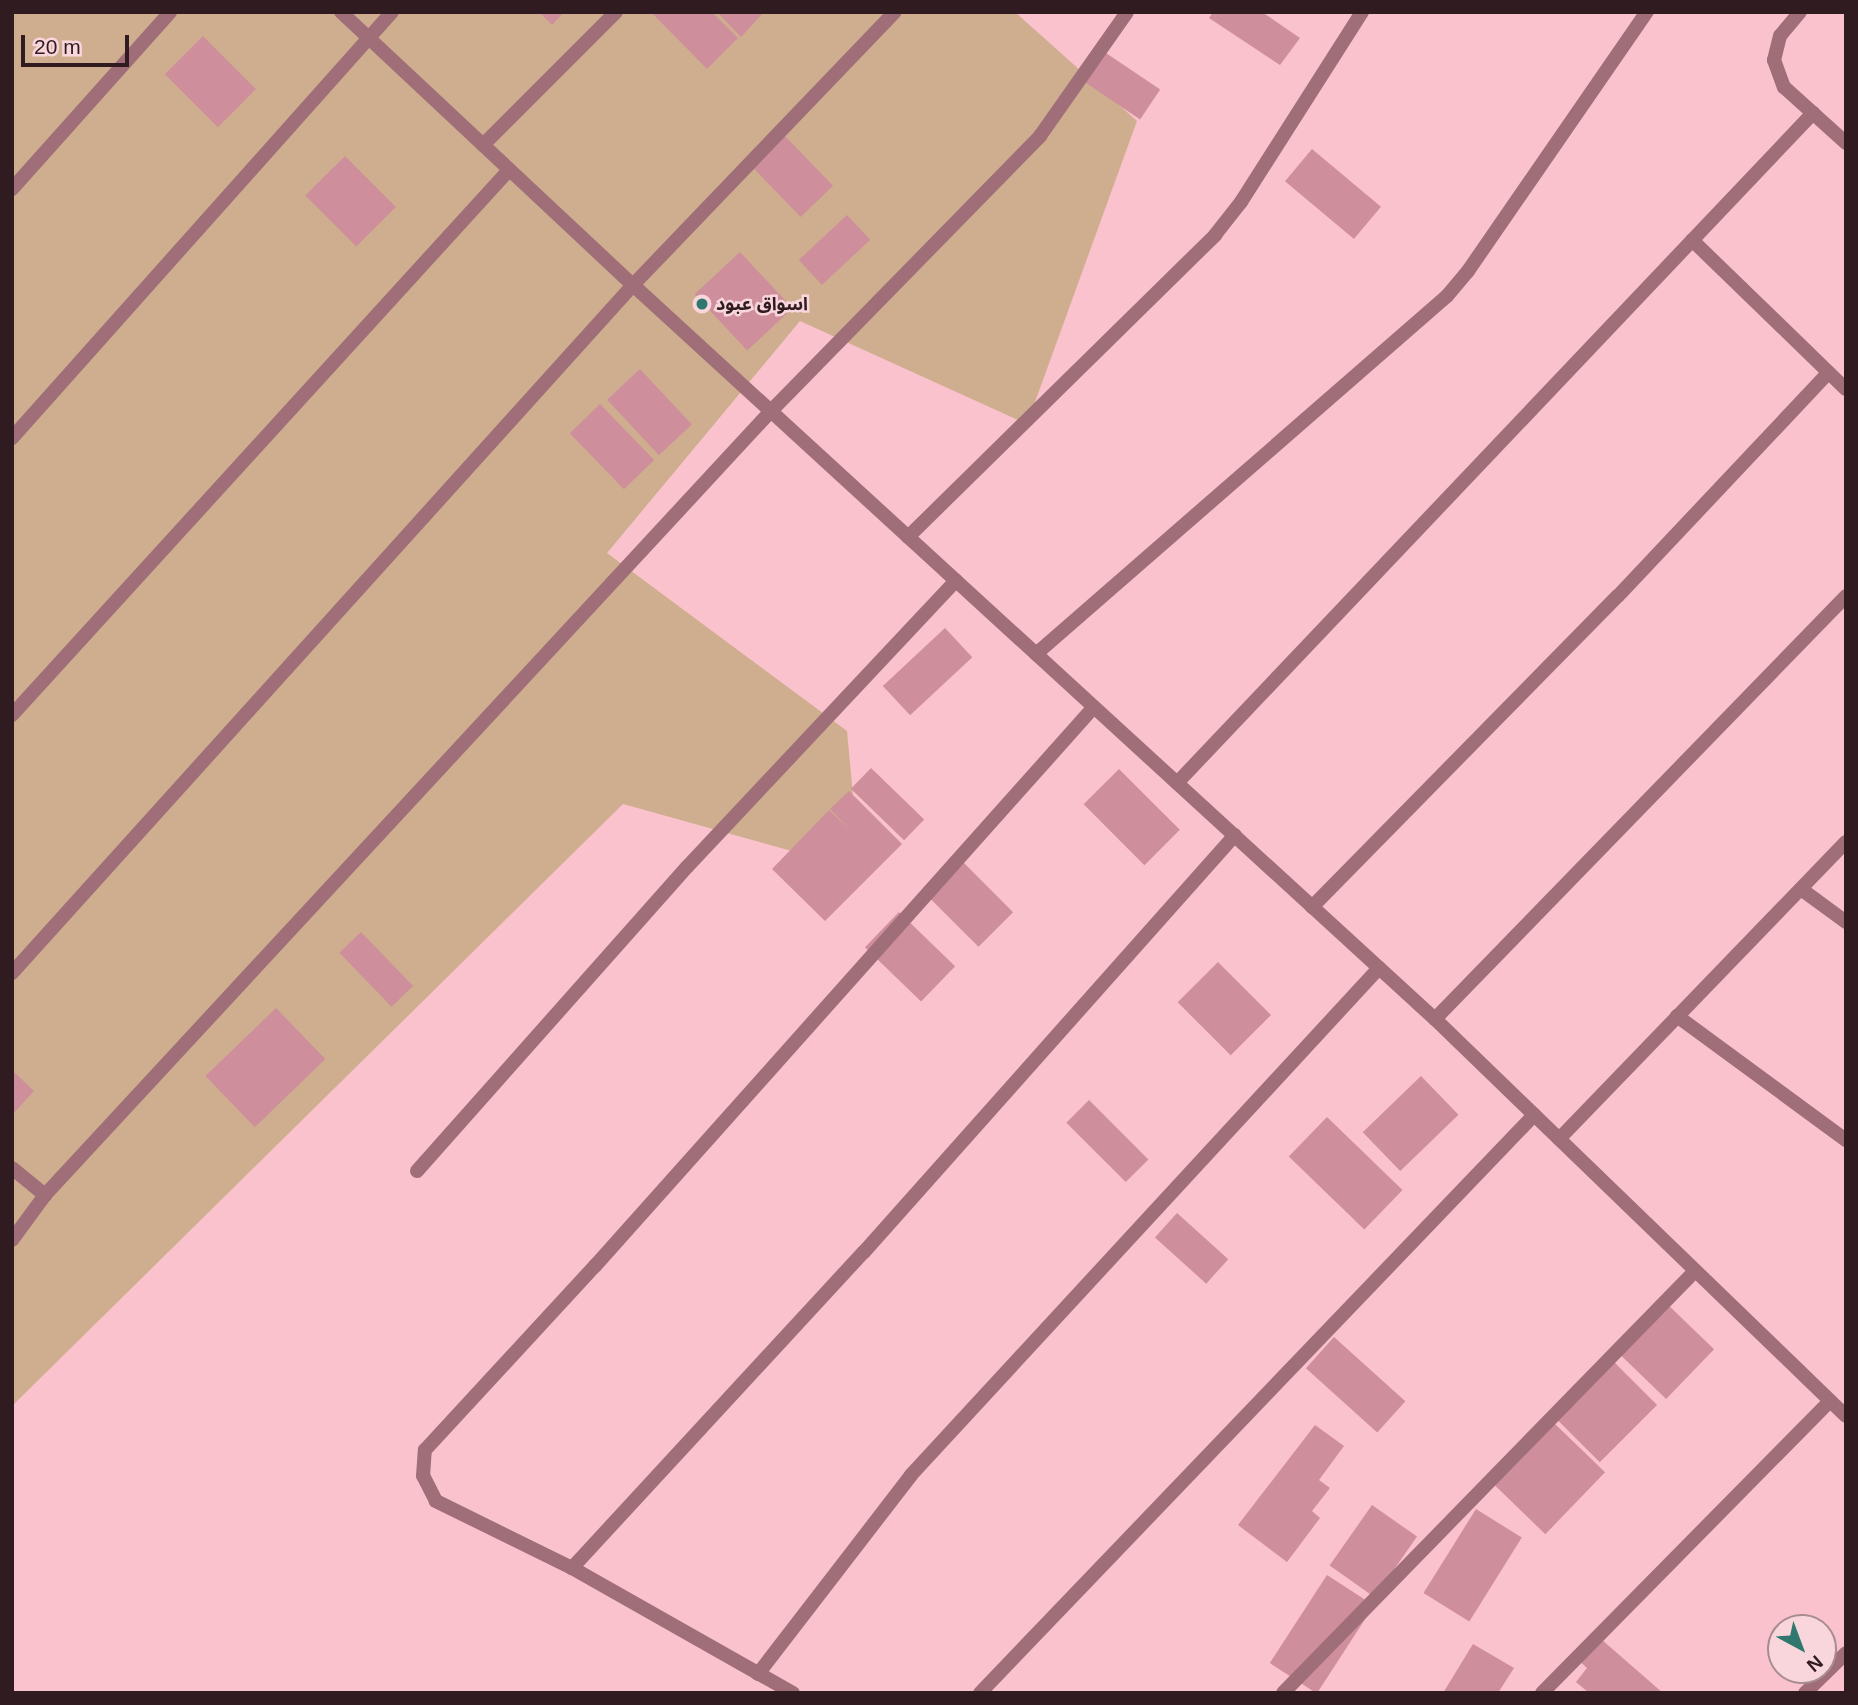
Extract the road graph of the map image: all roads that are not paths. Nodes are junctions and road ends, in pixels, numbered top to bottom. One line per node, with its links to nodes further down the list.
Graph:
1 (170, 12): 15 (street)
2 (341, 12): 10 (street)
3 (392, 12): 10 (street)
4 (616, 12): 13 (street)
5 (895, 12): 17 (street)
6 (1127, 12): 20 (street)
7 (1362, 12): 22 (street)
8 (1647, 12): 25 (street)
9 (1800, 12): 11 (street)
10 (369, 39): 13 (street); 21 (street)
11 (1813, 113): 12 (street); 16 (street)
12 (1846, 143)
13 (482, 145): 14 (street)
14 (509, 170): 17 (street); 27 (street)
15 (12, 189)
16 (1692, 240): 18 (street); 28 (street)
17 (633, 285): 20 (street); 35 (street)
18 (1828, 373): 19 (street); 32 (street)
19 (1846, 389)
20 (771, 411): 22 (street); 43 (street)
21 (12, 438)
22 (908, 537): 23 (street)
23 (956, 581): 25 (street); 42 (street)
24 (1846, 596): 37 (street)
25 (1036, 654): 26 (street)
26 (1094, 707): 28 (street); 48 (street)
27 (12, 715)
28 (1177, 783): 29 (street)
29 (1234, 835): 32 (street); 48 (street)
30 (1846, 842): 31 (street)
31 (1801, 889): 33 (street); 36 (street)
32 (1312, 907): 34 (street)
33 (1846, 922)
34 (1379, 968): 37 (street); 50 (street)
35 (12, 973)
36 (1678, 1016): 39 (street); 40 (street)
37 (1435, 1019): 38 (street)
38 (1534, 1115): 39 (street); 52 (street)
39 (1559, 1139): 45 (street)
40 (1846, 1140)
41 (12, 1168): 43 (street)
42 (417, 1171)
43 (46, 1195): 44 (street)
44 (12, 1240)
45 (1695, 1271): 46 (street); 53 (street)
46 (1830, 1401): 47 (street); 54 (street)
47 (1846, 1416)
48 (572, 1568): 50 (street)
49 (1846, 1653): 55 (street)
50 (758, 1674): 51 (street)
51 (793, 1693)
52 (980, 1693)
53 (1283, 1693)
54 (1542, 1693)
55 (1805, 1693)

